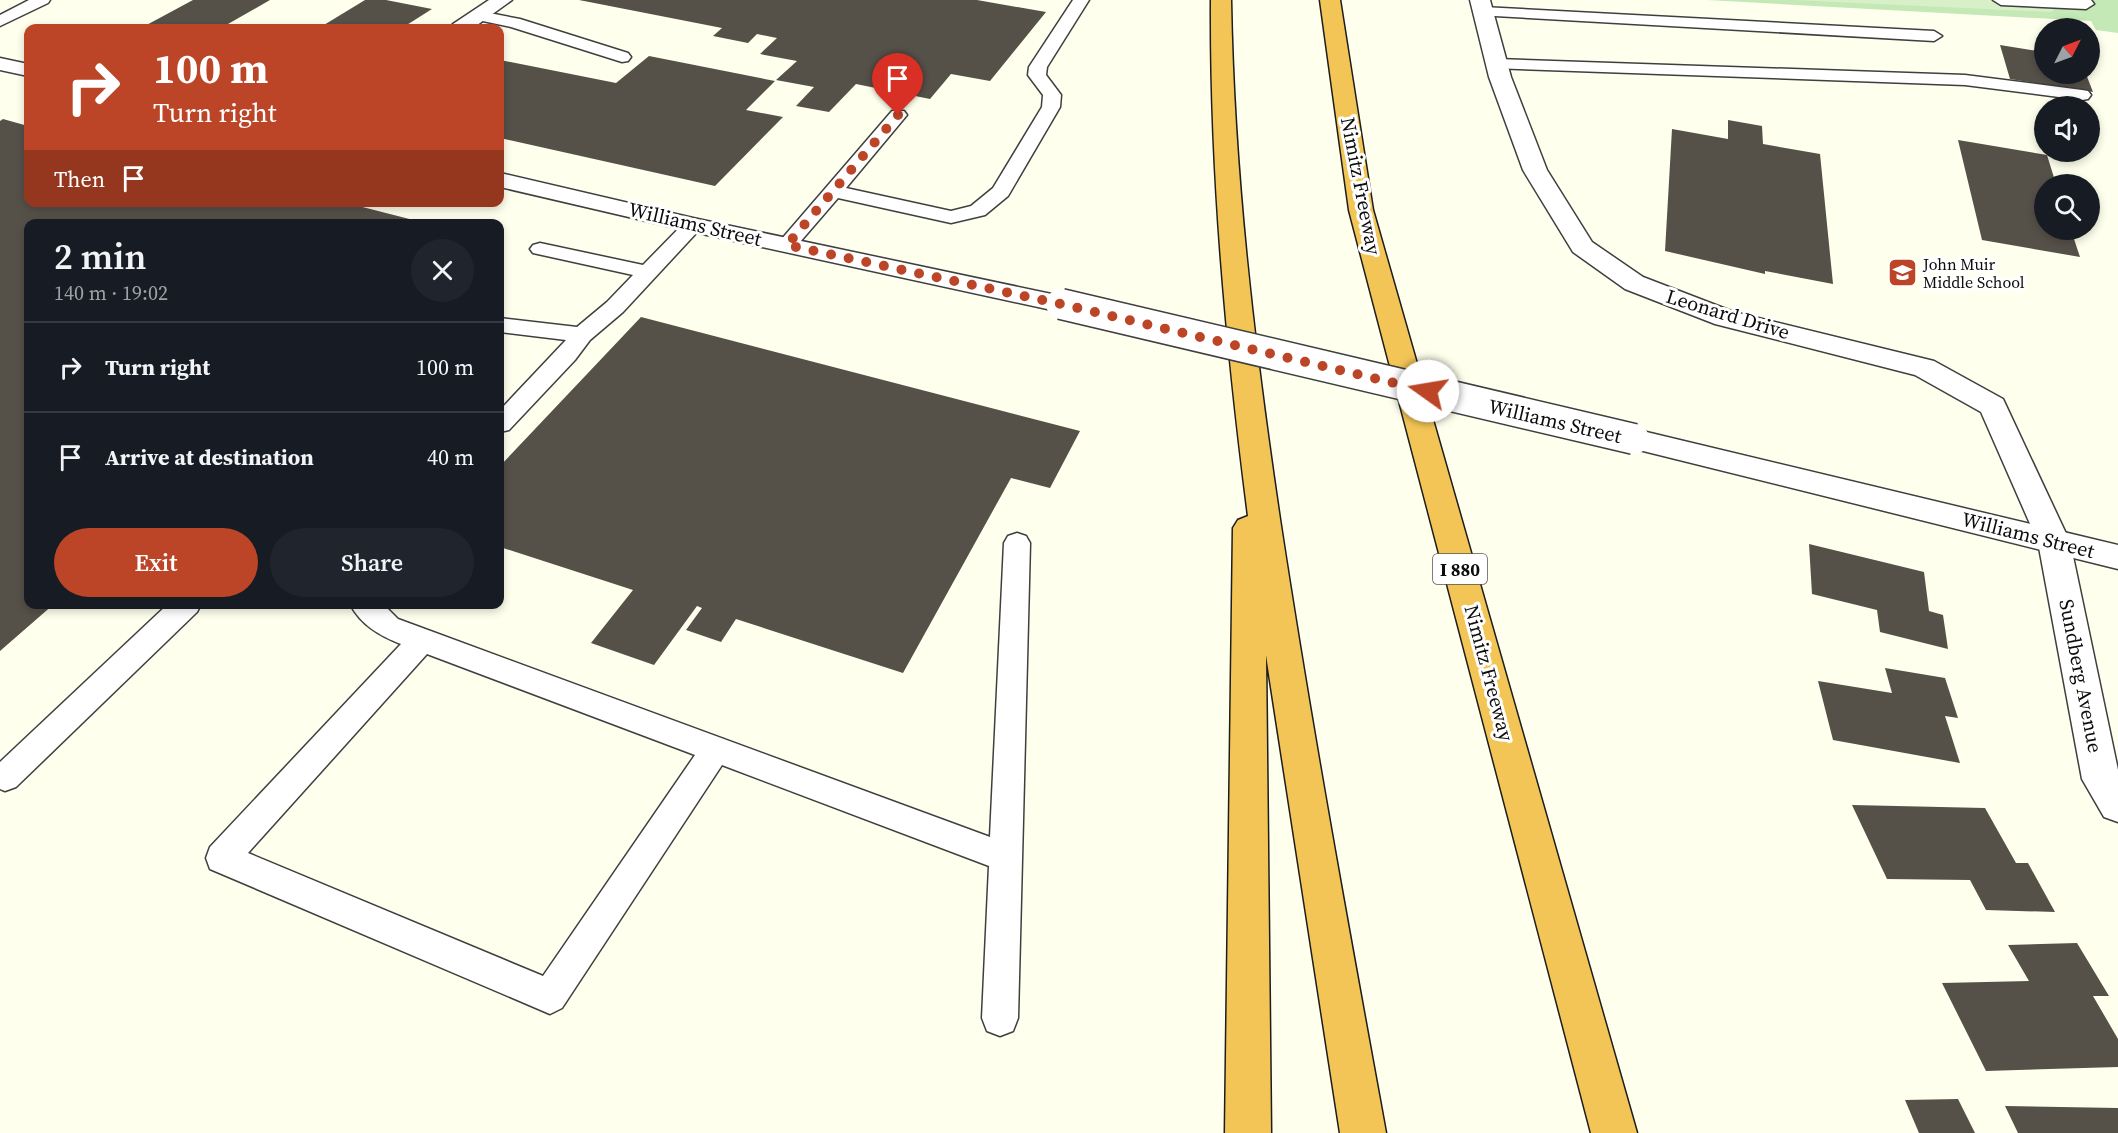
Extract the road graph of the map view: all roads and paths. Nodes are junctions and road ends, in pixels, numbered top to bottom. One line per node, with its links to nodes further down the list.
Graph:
1 (42, 0): 10 (lane)
2 (502, 0): 9 (street)
3 (1081, 0): 20 (lane)
4 (1221, 0): 27 (highway)
5 (1329, 0): 42 (highway, Nimitz Freeway / I 880)
6 (2001, 0): 7 (lane)
7 (2082, 0)
8 (1482, 6): 12 (lane); 14 (street, Leonard Drive)
9 (478, 16): 11 (street); 13 (lane)
10 (0, 21)
11 (466, 24)
12 (1934, 36)
13 (622, 57)
14 (1497, 63): 17 (lane); 29 (street, Leonard Drive)
15 (0, 64): 16 (street)
16 (24, 69)
17 (2082, 95)
18 (898, 115): 20 (lane)
19 (504, 181): 21 (street, Williams Street)
20 (833, 191): 22 (lane)
21 (693, 225): 22 (street, Williams Street); 24 (lane)
22 (787, 245): 29 (street, Williams Street, bridge)
23 (540, 249): 24 (lane)
24 (648, 272): 26 (lane)
25 (504, 325): 26 (lane)
26 (582, 335): 28 (lane)
27 (1249, 403): 40 (highway); 41 (highway)
28 (504, 420)
29 (2054, 542): 31 (street, Williams Street); 37 (street, Sundberg Avenue)
30 (1017, 543): 38 (lane)
31 (2118, 557)
32 (182, 609): 36 (lane)
33 (369, 609): 34 (lane)
34 (422, 640): 35 (lane); 35 (lane)
35 (716, 749): 38 (lane)
36 (5, 777)
37 (2118, 805)
38 (1005, 857): 39 (lane)
39 (1000, 1018)
40 (1248, 1133)
41 (1363, 1133)
42 (1614, 1133)

